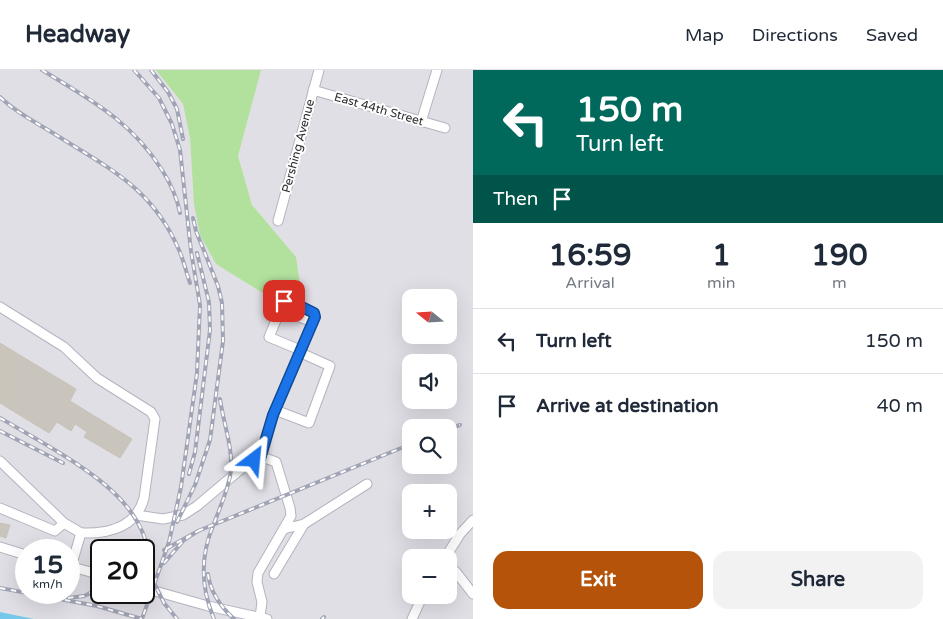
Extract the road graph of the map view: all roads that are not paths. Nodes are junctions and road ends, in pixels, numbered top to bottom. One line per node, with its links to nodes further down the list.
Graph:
1 (319, 70): 3 (street, Pershing Avenue)
2 (437, 70): 4 (street)
3 (313, 90): 4 (street, East 44th Street); 6 (street, Pershing Avenue)
4 (421, 122): 5 (street, East 44th Street)
5 (445, 128)
6 (278, 222)
7 (0, 307): 14 (street)
8 (300, 351): 8 (street); 9 (street); 9 (street)
9 (275, 410): 10 (street)
10 (260, 459): 14 (street); 18 (street)
11 (0, 461): 16 (street)
12 (367, 484): 17 (street)
13 (0, 508): 16 (street)
14 (136, 515): 19 (street)
15 (473, 520): 22 (street)
16 (64, 523): 19 (street)
17 (304, 524): 18 (street); 25 (street)
18 (284, 530): 29 (street)
19 (80, 533): 20 (street)
20 (78, 539)
21 (0, 547): 23 (street)
22 (451, 549)
23 (15, 552)
24 (457, 573): 27 (street)
25 (274, 574)
26 (155, 591): 29 (street)
27 (473, 594)
28 (419, 604): 30 (street)
29 (263, 618)
30 (412, 619)

